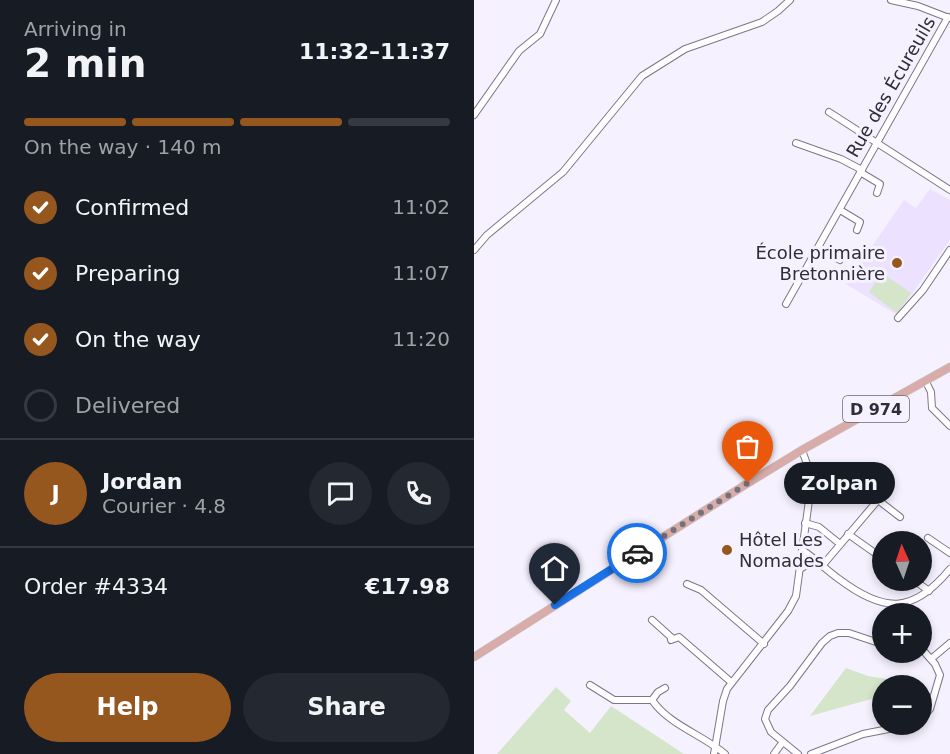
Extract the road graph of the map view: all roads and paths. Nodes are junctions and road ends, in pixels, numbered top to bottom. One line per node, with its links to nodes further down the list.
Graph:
1 (556, 0): 7 (street)
2 (790, 0): 16 (street)
3 (891, 0): 4 (street)
4 (919, 3): 5 (street)
5 (949, 18): 9 (street, Rue des Écureuils)
6 (829, 112): 9 (street)
7 (474, 115)
8 (796, 143): 10 (street)
9 (877, 143): 10 (street, Rue des Écureuils); 11 (street)
10 (861, 171): 12 (street, Rue des Écureuils); 13 (street, Rue des Écureuils)
11 (950, 190)
12 (878, 193)
13 (840, 210): 14 (street); 15 (street, Rue des Écureuils)
14 (857, 230)
15 (818, 249): 18 (street); 19 (street, Rue des Écureuils)
16 (474, 250)
17 (950, 250): 20 (street)
18 (840, 260)
19 (786, 304)
20 (898, 318)
21 (950, 367): 22 (main road, D 974)
22 (926, 382): 23 (street); 24 (main road, D 974)
23 (950, 426)
24 (802, 450): 26 (street); 43 (main road, D 974)
25 (900, 517): 27 (street)
26 (805, 523): 29 (street); 30 (street)
27 (848, 534): 29 (street); 31 (street)
28 (932, 541): 32 (street)
29 (840, 544): 33 (street)
30 (802, 550): 33 (street); 34 (street)
31 (872, 551)
32 (950, 553)
33 (820, 564): 34 (street); 38 (street)
34 (800, 569): 42 (street)
35 (950, 569): 37 (street)
36 (687, 584): 42 (street)
37 (932, 588)
38 (929, 591)
39 (652, 620): 46 (street)
40 (872, 641): 52 (street)
41 (950, 643): 44 (street)
42 (764, 644): 46 (street)
43 (474, 657)
44 (932, 658)
45 (932, 660): 50 (street)
46 (731, 682): 53 (street)
47 (590, 685): 49 (street)
48 (665, 688): 49 (street)
49 (652, 700): 53 (street)
50 (932, 703)
51 (872, 732): 58 (street)
52 (782, 743): 56 (street); 57 (street)
53 (715, 745): 54 (street); 55 (street)
54 (714, 754)
55 (725, 754)
56 (774, 754)
57 (798, 754)
58 (811, 754)

